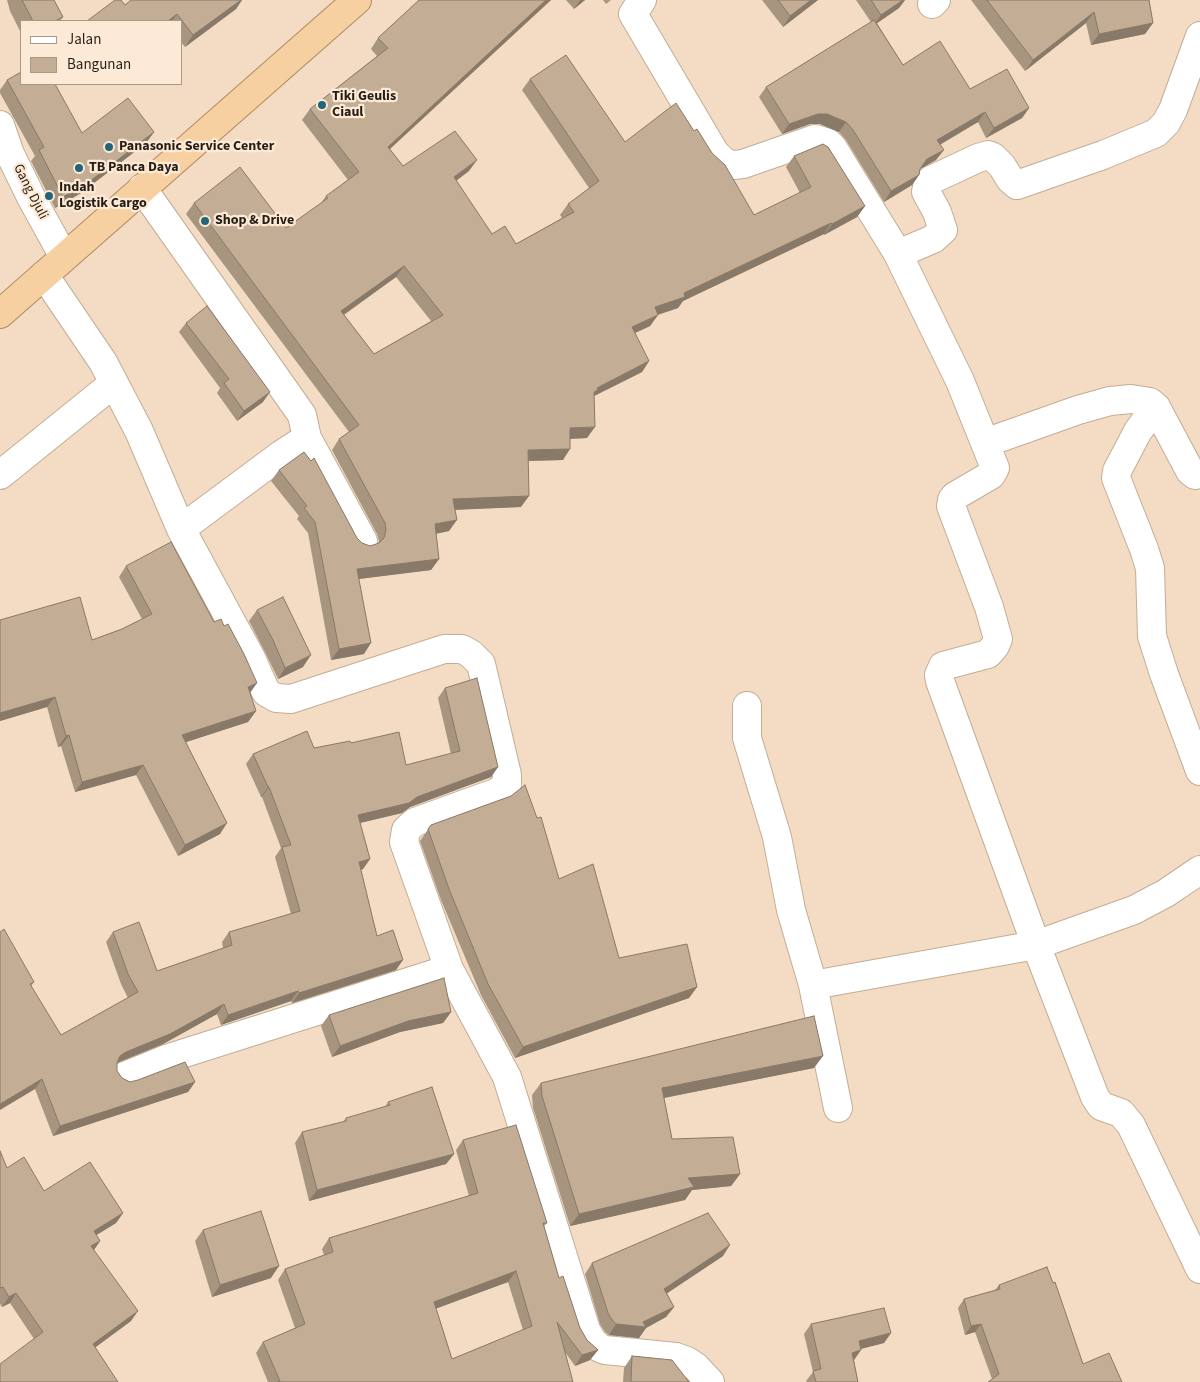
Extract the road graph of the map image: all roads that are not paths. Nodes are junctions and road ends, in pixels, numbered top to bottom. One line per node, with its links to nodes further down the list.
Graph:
1 (357, 0): 5 (highway)
2 (642, 0): 6 (street)
3 (1200, 36): 6 (street)
4 (0, 125): 7 (street, Gang Djuli)
5 (142, 188): 7 (highway); 12 (street)
6 (898, 254): 13 (street)
7 (64, 257): 8 (highway)
8 (44, 275): 9 (highway); 10 (street)
9 (0, 314)
10 (114, 383): 15 (street); 16 (street)
11 (1156, 407): 13 (street); 14 (street); 19 (street)
12 (307, 438): 16 (street); 17 (street)
13 (985, 443): 21 (street)
14 (1200, 474)
15 (0, 475)
16 (181, 529): 22 (street)
17 (363, 541)
18 (747, 706): 23 (street)
19 (1200, 771)
20 (1200, 870): 21 (street)
21 (1036, 945): 23 (street); 26 (street)
22 (449, 969): 24 (street); 27 (street)
23 (813, 985): 25 (street)
24 (125, 1076)
25 (838, 1108)
26 (1198, 1262)
27 (710, 1382)

